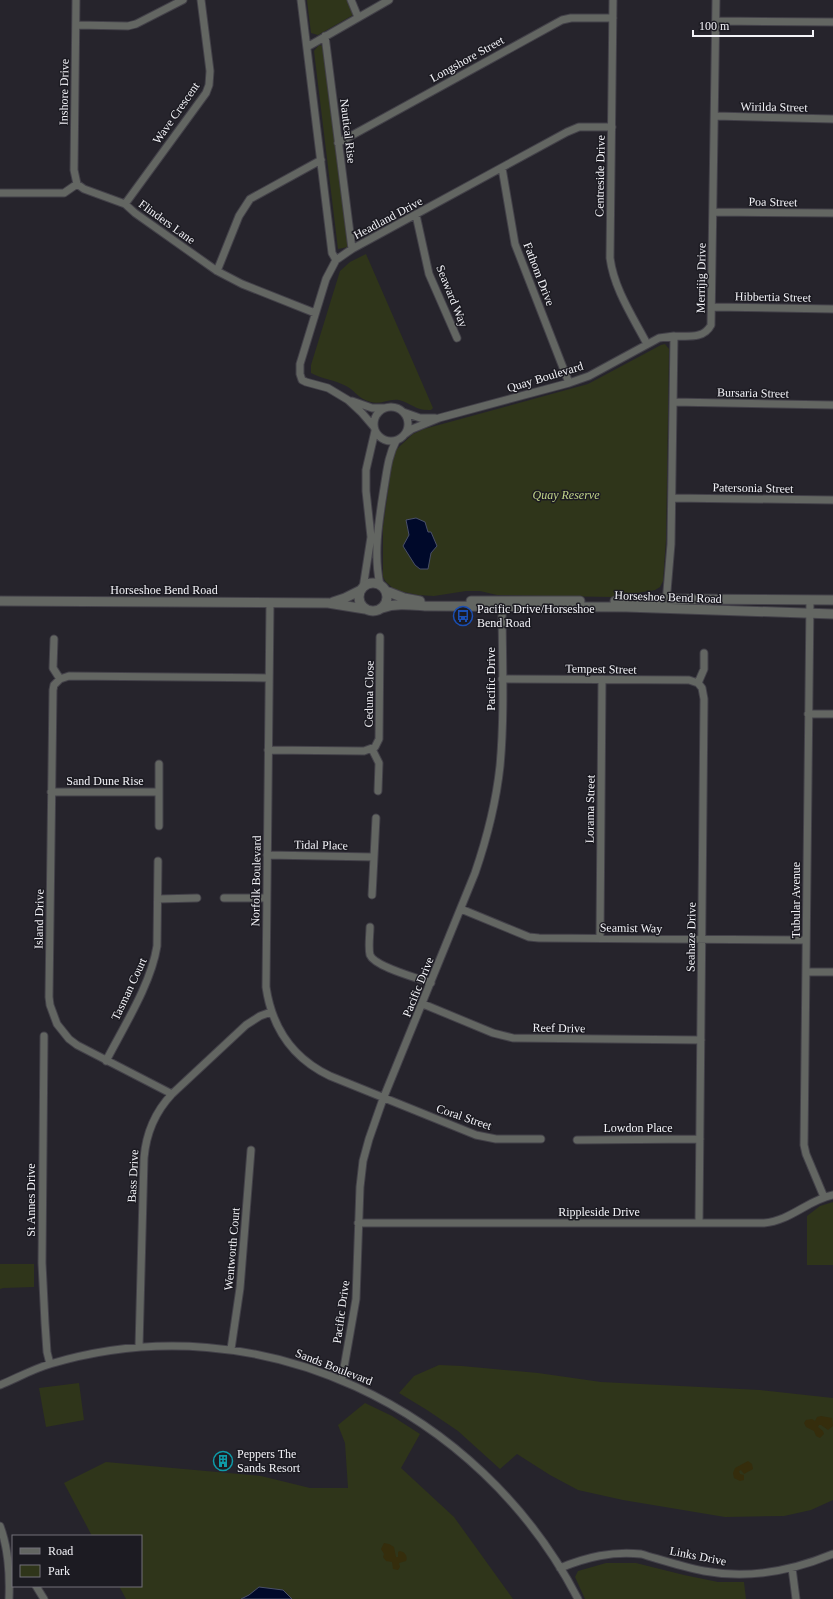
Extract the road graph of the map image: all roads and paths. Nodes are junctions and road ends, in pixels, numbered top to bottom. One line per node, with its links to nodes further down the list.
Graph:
1 (76, 0): 13 (street, Inshore Drive)
2 (183, 0): 13 (street)
3 (201, 0): 24 (street, Wave Crescent)
4 (301, 0): 15 (street)
5 (351, 0): 9 (street)
6 (389, 0): 9 (street)
7 (613, 0): 10 (street, Centreside Drive)
8 (716, 0): 11 (street, Merrijig Drive)
9 (358, 17): 14 (street)
10 (613, 18): 18 (street, Centreside Drive); 19 (street, Longshore Street)
11 (716, 20): 12 (street); 16 (street, Merrijig Drive)
12 (833, 22)
13 (76, 25): 22 (street, Inshore Drive)
14 (325, 36): 15 (street); 19 (street, Nautical Rise)
15 (307, 47): 20 (street)
16 (715, 116): 17 (street, Wirilda Street); 25 (street, Merrijig Drive)
17 (833, 119)
18 (612, 127): 21 (street, Headland Drive); 36 (street, Centreside Drive)
19 (338, 143): 28 (street, Nautical Rise)
20 (321, 160): 29 (street); 30 (street)
21 (502, 168): 27 (street, Headland Drive); 37 (street, Fathom Drive)
22 (78, 184): 23 (street); 24 (street, Flinders Lane)
23 (0, 193)
24 (125, 204): 30 (street, Flinders Lane)
25 (713, 212): 26 (street, Poa Street); 31 (street, Merrijig Drive)
26 (833, 213)
27 (416, 215): 28 (street, Headland Drive); 35 (street, Seaward Way)
28 (352, 250): 29 (street, Headland Drive)
29 (336, 260): 33 (street)
30 (216, 271): 33 (street, Flinders Lane)
31 (712, 307): 32 (street, Hibbertia Street); 34 (street, Merrijig Drive)
32 (833, 309)
33 (315, 313): 38 (street)
34 (674, 336): 36 (street, Quay Boulevard); 39 (street)
35 (457, 338)
36 (647, 344): 37 (street, Quay Boulevard)
37 (570, 383): 43 (street, Quay Boulevard)
38 (348, 400): 41 (street); 44 (street)
39 (673, 402): 40 (street, Bursaria Street); 47 (street)
40 (833, 405)
41 (384, 408): 42 (street, Quay Boulevard); 44 (street)
42 (403, 412): 43 (street, Quay Boulevard); 45 (street)
43 (439, 418): 45 (street, Quay Boulevard)
44 (374, 429): 46 (street); 50 (street)
45 (405, 434): 46 (street, Quay Boulevard)
46 (396, 441): 49 (street)
47 (672, 498): 48 (street, Patersonia Street); 51 (street)
48 (833, 500)
49 (383, 588): 50 (street); 57 (street, Horseshoe Bend Road); 58 (street)
50 (362, 589): 56 (street, Horseshoe Bend Road); 59 (street)
51 (667, 598): 52 (street, Horseshoe Bend Road); 57 (street, Horseshoe Bend Road); 60 (street)
52 (810, 600): 53 (street, Horseshoe Bend Road); 61 (street, Tubular Avenue)
53 (833, 600)
54 (0, 601): 55 (street, Horseshoe Bend Road)
55 (270, 602): 56 (street, Horseshoe Bend Road); 66 (street, Norfolk Boulevard)
56 (328, 603): 59 (street, Horseshoe Bend Road)
57 (502, 604): 58 (street, Horseshoe Bend Road); 60 (street, Horseshoe Bend Road); 68 (street, Pacific Drive)
58 (382, 608): 59 (street)
59 (365, 609)
60 (666, 609): 61 (street, Horseshoe Bend Road)
61 (809, 614): 62 (street, Horseshoe Bend Road); 71 (street, Tubular Avenue)
62 (833, 614)
63 (380, 637): 73 (street, Ceduna Close)
64 (54, 639): 67 (street)
65 (704, 653): 70 (street)
66 (269, 678): 67 (street); 74 (street, Norfolk Boulevard)
67 (60, 679): 77 (street, Island Drive)
68 (502, 679): 69 (street, Tempest Street); 89 (street, Pacific Drive)
69 (602, 680): 70 (street, Tempest Street); 91 (street, Lorama Street)
70 (698, 684): 92 (street, Seahaze Drive)
71 (808, 714): 72 (street); 93 (street, Tubular Avenue)
72 (833, 714)
73 (372, 749): 74 (street); 76 (street)
74 (268, 750): 81 (street, Norfolk Boulevard)
75 (159, 764): 78 (street, Sand Dune Rise)
76 (378, 791)
77 (51, 792): 78 (street, Sand Dune Rise); 101 (street, Island Drive)
78 (159, 792): 80 (street, Sand Dune Rise)
79 (376, 818): 82 (street)
80 (159, 826)
81 (267, 855): 82 (street, Tidal Place); 87 (street, Norfolk Boulevard)
82 (374, 857): 84 (street)
83 (158, 860): 88 (street, Tasman Court)
84 (372, 895)
85 (197, 898): 88 (street)
86 (224, 898): 87 (street)
87 (266, 898): 98 (street, Norfolk Boulevard)
88 (158, 899): 101 (street, Tasman Court)
89 (461, 909): 91 (street, Seamist Way); 96 (street, Pacific Drive)
90 (370, 927): 96 (street)
91 (600, 938): 92 (street, Seamist Way)
92 (702, 940): 93 (street, Seamist Way); 100 (street, Seahaze Drive)
93 (806, 940): 94 (street, Tubular Avenue)
94 (806, 972): 95 (street); 109 (street, Tubular Avenue)
95 (833, 972)
96 (431, 983): 97 (street, Pacific Drive)
97 (423, 1004): 100 (street, Reef Drive); 103 (street, Pacific Drive)
98 (271, 1012): 102 (street, Bass Drive); 103 (street, Norfolk Boulevard)
99 (44, 1036): 114 (street, St Annes Drive)
100 (701, 1040): 105 (street, Seahaze Drive)
101 (106, 1060): 102 (street, Island Drive)
102 (172, 1094): 112 (street, Bass Drive)
103 (383, 1098): 104 (street, Coral Street); 110 (street, Pacific Drive)
104 (541, 1139)
105 (700, 1139): 106 (street, Lowdon Place); 111 (street, Seahaze Drive)
106 (577, 1140)
107 (251, 1150): 113 (street, Wentworth Court)
108 (833, 1194): 109 (street, Rippleside Drive)
109 (824, 1197): 111 (street, Rippleside Drive)
110 (358, 1223): 111 (street, Rippleside Drive); 115 (street, Pacific Drive)
111 (699, 1223)
112 (139, 1347): 113 (street, Sands Boulevard); 114 (street, Sands Boulevard)
113 (232, 1349): 115 (street, Sands Boulevard)
114 (50, 1364): 116 (street, Sands Boulevard)
115 (342, 1380): 119 (street, Sands Boulevard)
116 (0, 1385)
117 (0, 1526): 121 (street)
118 (833, 1554): 120 (street, Links Drive)
119 (560, 1568): 120 (street, Links Drive); 125 (street, Sands Boulevard)
120 (792, 1568): 126 (street)
121 (11, 1574): 123 (street)
122 (37, 1587): 124 (street)
123 (9, 1599)
124 (44, 1599)
125 (578, 1599)
126 (796, 1599)

